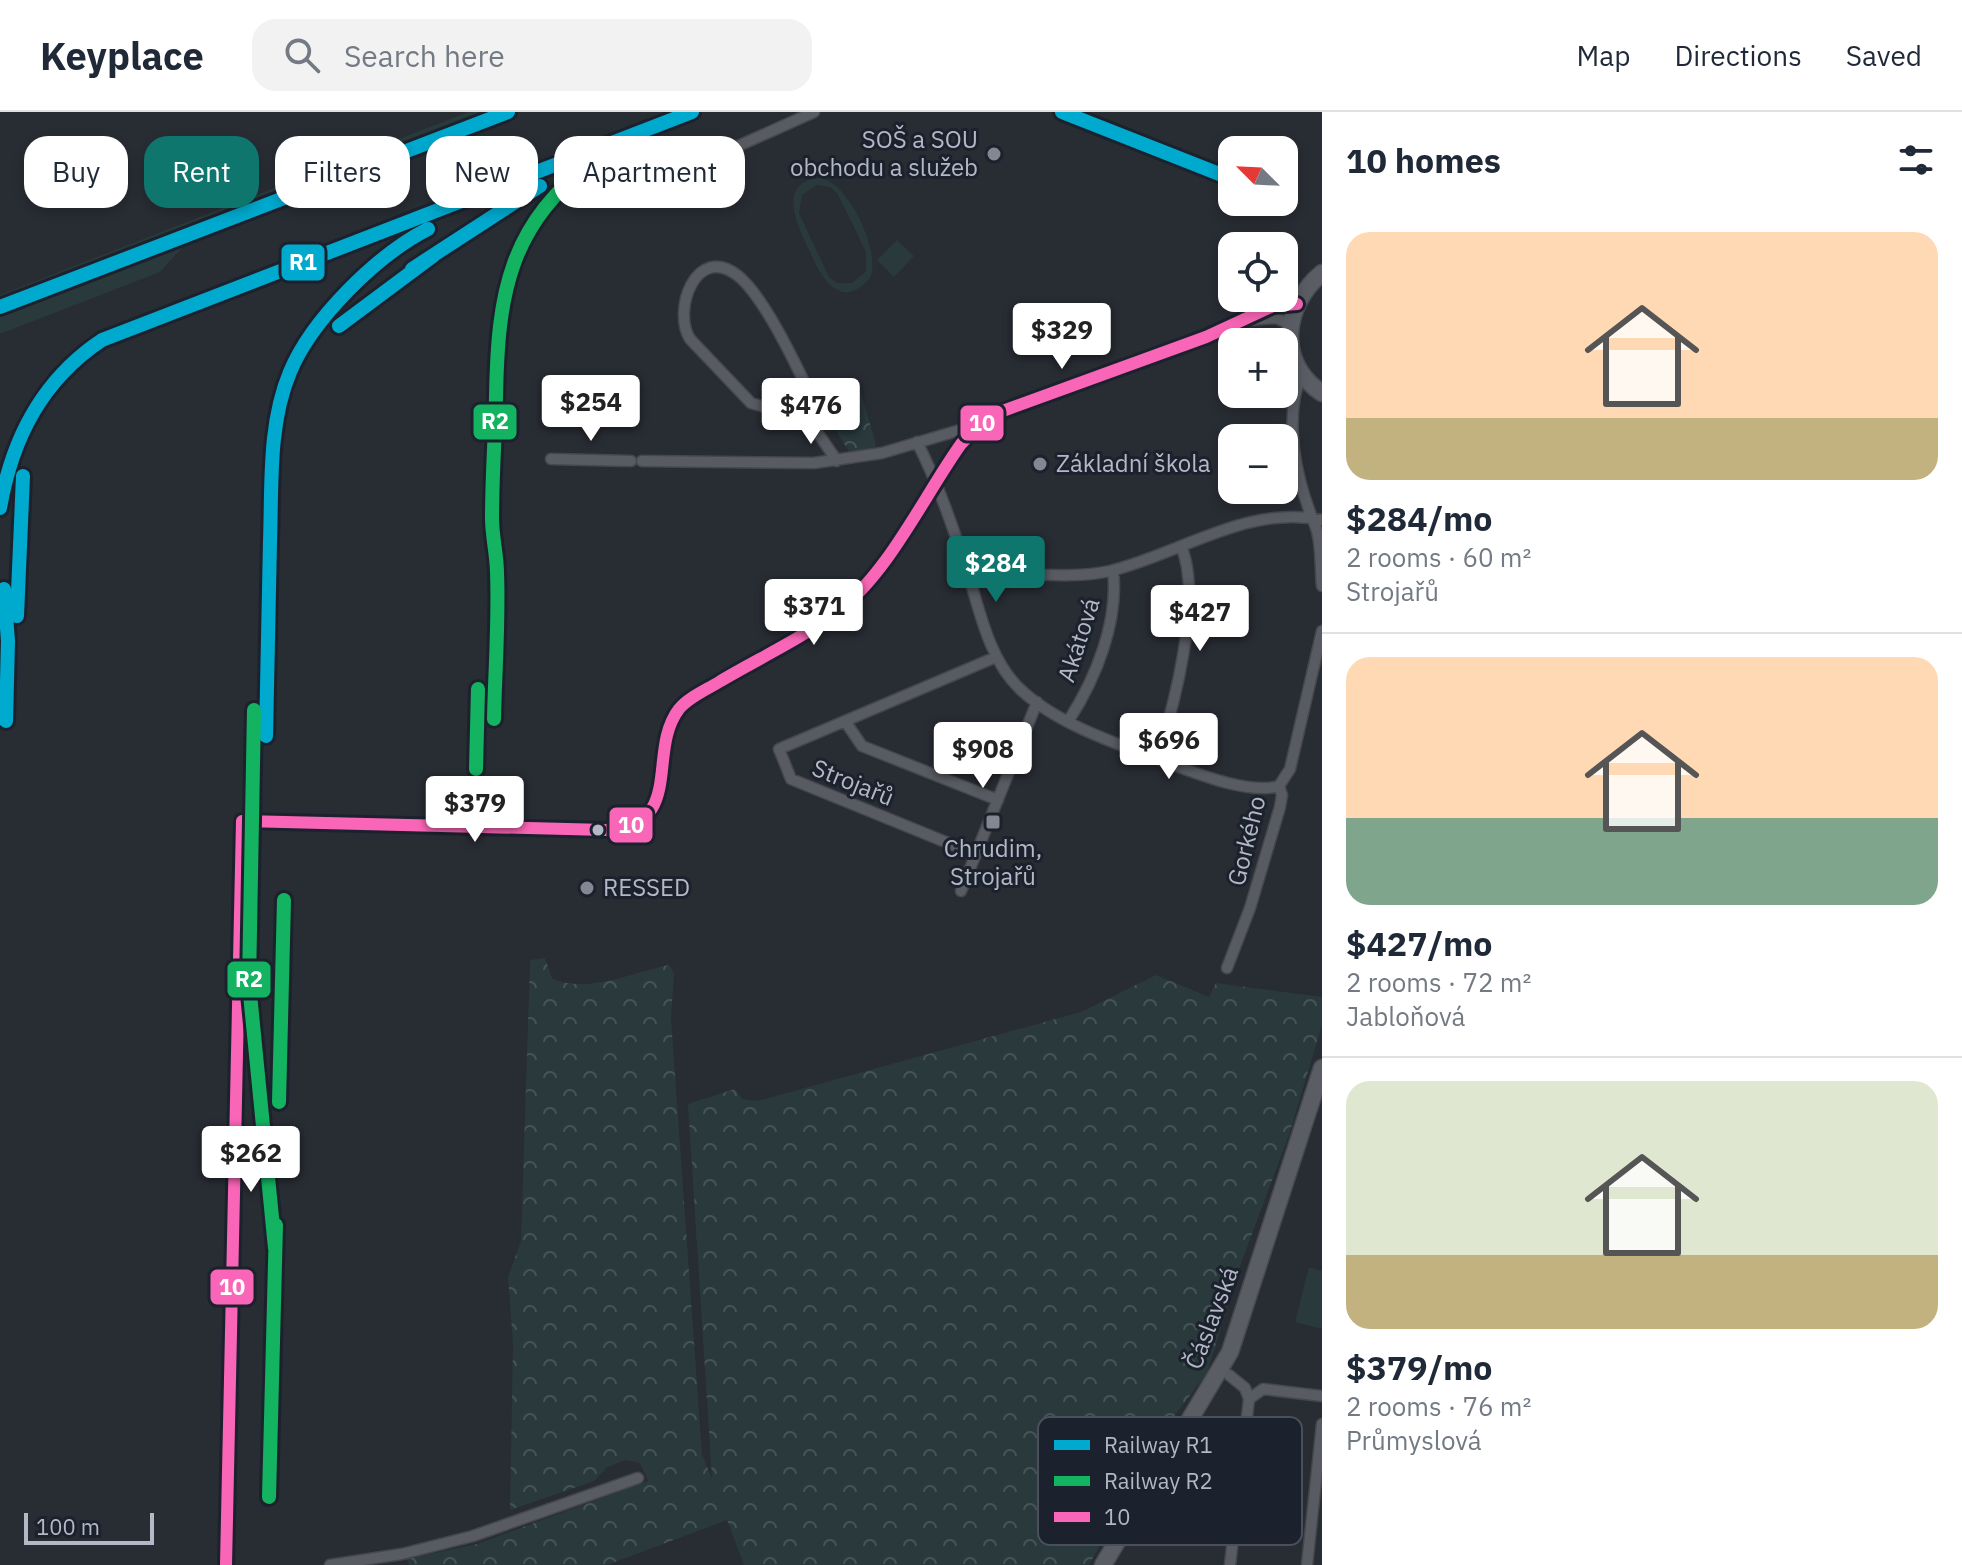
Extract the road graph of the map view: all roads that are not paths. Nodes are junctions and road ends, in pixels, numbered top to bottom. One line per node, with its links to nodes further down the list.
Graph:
1 (814, 112): 2 (street)
2 (745, 143)
3 (1320, 282): 4 (main road)
4 (1298, 303)
5 (1261, 312): 7 (street)
6 (1294, 312): 8 (main road)
7 (1236, 324): 8 (street); 11 (street)
8 (1290, 324): 9 (main road)
9 (1302, 374): 10 (main road); 17 (street)
10 (1322, 393)
11 (979, 425): 13 (street); 16 (street)
12 (813, 426): 12 (street); 15 (street)
13 (917, 442): 15 (street); 16 (street)
14 (551, 459): 15 (street)
15 (837, 461)
16 (936, 480): 21 (street); 46 (street)
17 (1310, 516): 18 (street); 19 (street); 22 (street)
18 (1322, 520)
19 (1181, 546): 20 (street); 28 (street)
20 (1113, 570): 21 (street); 26 (street, Akátová)
21 (969, 576): 24 (street)
22 (1322, 586)
23 (1322, 631): 29 (street, Gorkého)
24 (996, 657): 25 (street); 27 (street)
25 (1037, 702): 26 (street); 30 (street)
26 (1069, 720): 28 (street)
27 (845, 721): 30 (street, Strojařů); 31 (street, Strojařů)
28 (1157, 758): 29 (street)
29 (1279, 786): 33 (street, Gorkého)
30 (998, 800): 31 (street)
31 (975, 854): 32 (street)
32 (961, 891)
33 (1227, 968)
34 (1320, 1079): 35 (main road, Čáslavská)
35 (1225, 1373): 36 (street); 38 (street); 39 (main road, Čáslavská)
36 (1263, 1389): 37 (street); 38 (street)
37 (1322, 1396)
38 (1249, 1399): 40 (street)
39 (1197, 1417)
40 (1247, 1417)
41 (1322, 1424): 43 (street)
42 (638, 1478): 47 (street)
43 (1317, 1514): 50 (street)
44 (1116, 1545): 48 (main road, Čáslavská)
45 (1232, 1545): 49 (street)
46 (226, 1565)
47 (330, 1565)
48 (1103, 1565)
49 (1230, 1565)
50 (1307, 1565)

